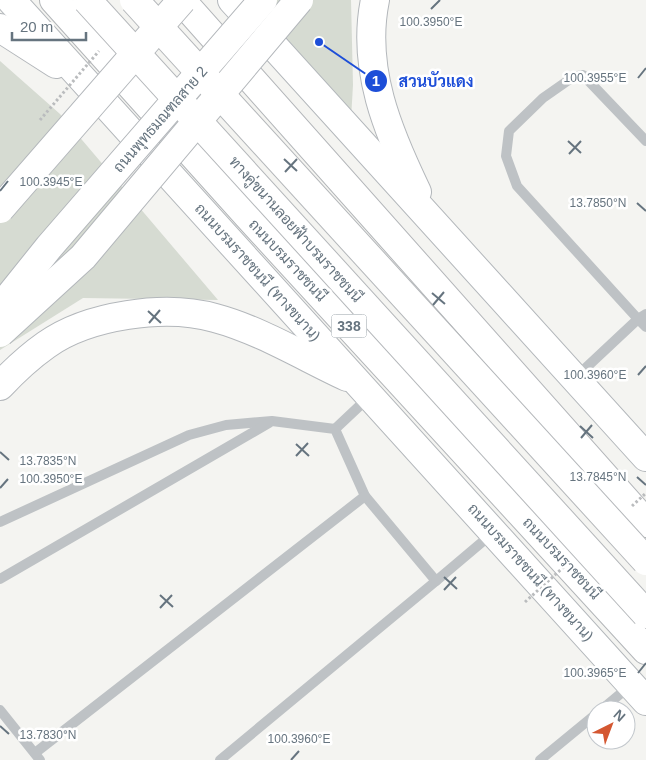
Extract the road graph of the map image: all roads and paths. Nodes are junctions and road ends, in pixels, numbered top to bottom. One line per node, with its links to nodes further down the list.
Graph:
1 (11, 0): 12 (main road, ถนนบรมราชชนนี (ทางขนาน) / 338)
2 (54, 0): 35 (main road, ถนนบรมราชชนนี / 338)
3 (87, 0): 34 (main road, ทางคู่ขนานลอยฟ้าบรมราชชนนี / 338, bridge)
4 (134, 0): 31 (main road, bridge)
5 (182, 0): 15 (main road, bridge); 29 (main road)
6 (232, 0): 16 (main road)
7 (263, 0): 17 (main road, ถนนพุทธมณฑลสาย 2, bridge)
8 (299, 0): 20 (main road, bridge)
9 (374, 0): 16 (main road)
10 (0, 28): 12 (main road)
11 (105, 45): 13 (path, bridge)
12 (89, 86): 23 (main road, ถนนบรมราชชนนี (ทางขนาน) / 338)
13 (40, 120)
14 (646, 141): 18 (lane)
15 (0, 209)
16 (430, 220): 21 (main road)
17 (0, 308)
18 (642, 316): 19 (lane); 21 (lane)
19 (646, 327)
20 (0, 333)
21 (575, 379): 26 (main road)
22 (0, 386): 23 (main road)
23 (365, 389): 25 (lane); 30 (main road, ถนนบรมราชชนนี (ทางขนาน) / 338)
24 (272, 421): 25 (lane); 28 (lane); 32 (lane)
25 (335, 429): 27 (lane)
26 (646, 457)
27 (366, 496): 33 (lane); 40 (lane)
28 (0, 522)
29 (646, 523)
30 (494, 532): 33 (lane); 36 (main road, ถนนบรมราชชนนี (ทางขนาน) / 338)
31 (646, 561)
32 (0, 580)
33 (436, 582): 41 (lane)
34 (646, 614)
35 (646, 650)
36 (639, 693): 37 (lane)
37 (623, 700)
38 (0, 710): 40 (lane)
39 (586, 722): 42 (lane)
40 (37, 756)
41 (220, 760)
42 (540, 760)

